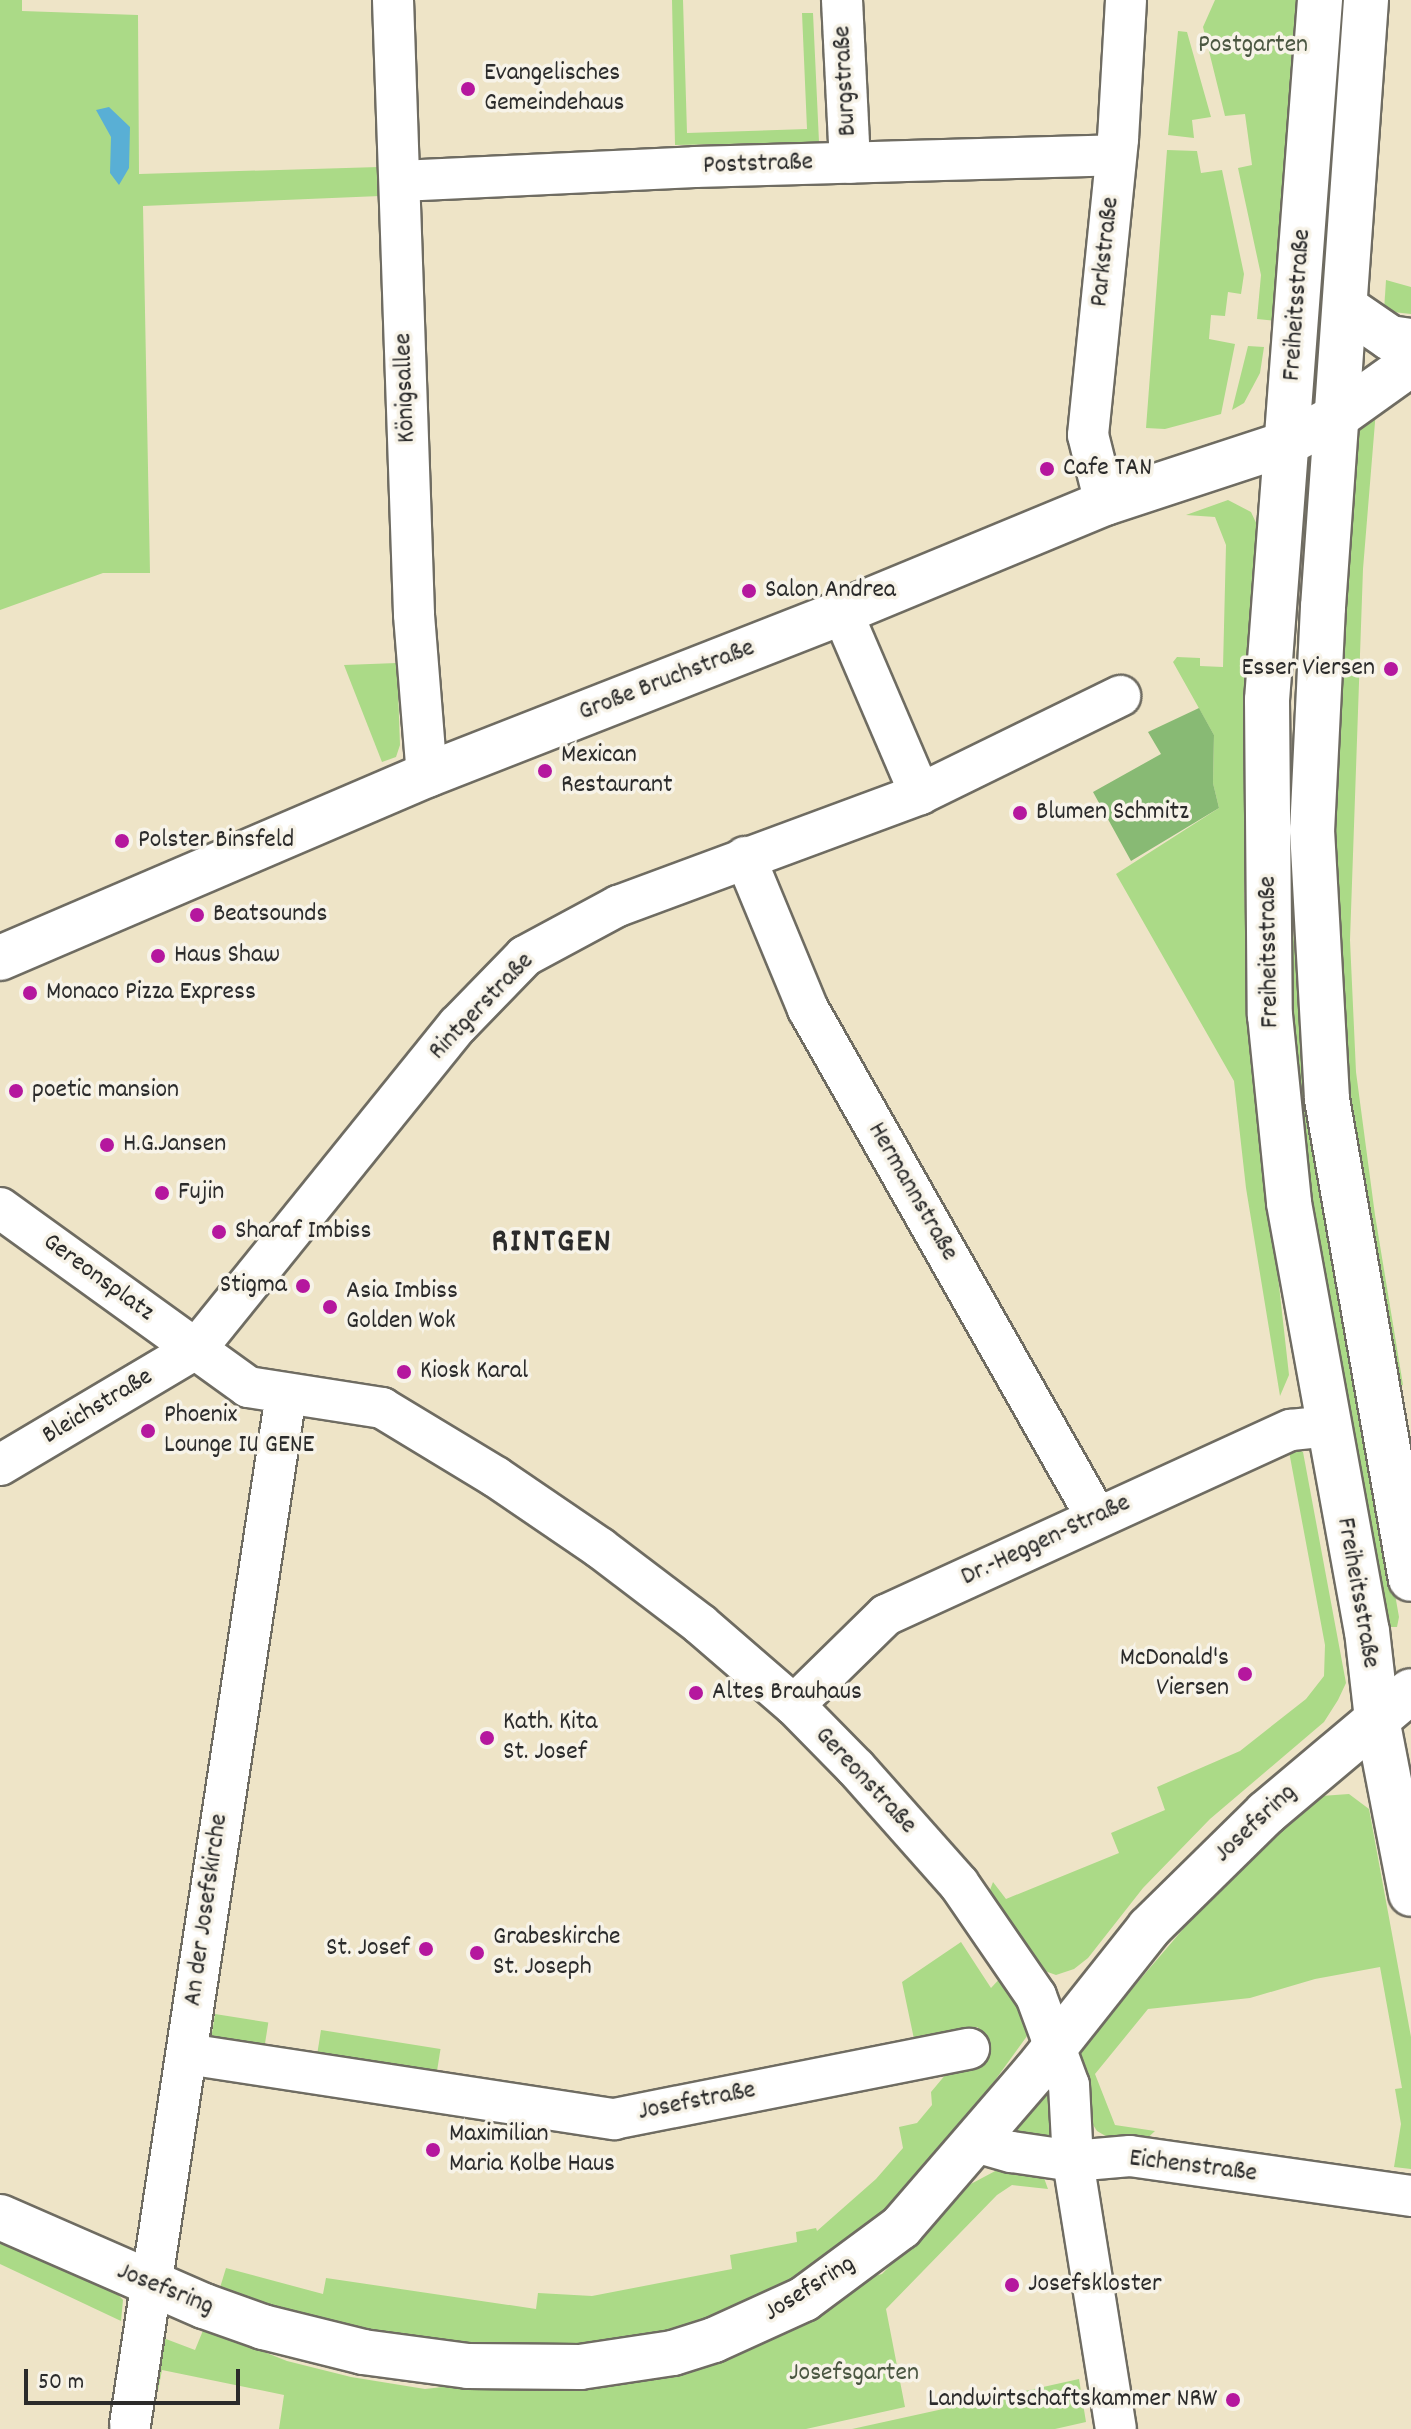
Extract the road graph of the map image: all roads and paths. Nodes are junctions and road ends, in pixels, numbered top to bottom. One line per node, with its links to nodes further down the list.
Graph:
1 (393, 0): 8 (street, Königsallee)
2 (842, 0): 7 (street, Burgstraße)
3 (1126, 0): 6 (street, Parkstraße)
4 (1320, 0): 13 (main road, Freiheitsstraße)
5 (1366, 0): 9 (main road, Freiheitsstraße)
6 (1116, 155): 7 (street, Poststraße); 14 (street, Parkstraße)
7 (850, 163): 8 (street, Poststraße)
8 (400, 181): 17 (street, Königsallee)
9 (1345, 307): 10 (main road); 12 (main road, Freiheitsstraße)
10 (1411, 341)
11 (1411, 364): 12 (main road, Große Bruchstraße)
12 (1338, 416): 13 (main road, Große Bruchstraße); 27 (main road, Freiheitsstraße)
13 (1287, 443): 14 (main road, Große Bruchstraße); 24 (main road, Freiheitsstraße)
14 (1105, 503): 15 (main road, Große Bruchstraße)
15 (842, 612): 17 (main road, Große Bruchstraße); 18 (street)
16 (1120, 696): 18 (street, Rintgerstraße)
17 (427, 775): 20 (main road, Große Bruchstraße)
18 (920, 794): 19 (street, Rintgerstraße)
19 (745, 857): 22 (street, Rintgerstraße); 26 (street, Hermannstraße)
20 (0, 958)
21 (0, 1208): 22 (street, Gereonsplatz)
22 (197, 1348): 23 (street, Gereonstraße); 25 (street, Bleichstraße)
23 (286, 1395): 29 (street, Gereonstraße); 34 (street, An der Josefskirche)
24 (1327, 1426): 26 (street, Dr.-Heggen-Straße); 30 (main road, Freiheitsstraße)
25 (0, 1465)
26 (1097, 1518): 29 (street, Dr.-Heggen-Straße)
27 (1411, 1579)
28 (1411, 1691): 30 (main road, Josefsring)
29 (794, 1705): 32 (street, Gereonstraße)
30 (1377, 1719): 31 (main road, Freiheitsstraße); 32 (main road, Josefsring)
31 (1411, 1894)
32 (1056, 2045): 35 (main road, Josefsring); 36 (street, Gereonstraße)
33 (969, 2049): 34 (street, Josefstraße)
34 (187, 2054): 39 (street, An der Josefskirche)
35 (976, 2142): 36 (street, Eichenstraße); 39 (main road, Josefsring)
36 (1073, 2161): 37 (street, Eichenstraße); 41 (street, Gereonstraße)
37 (1411, 2196)
38 (0, 2217): 39 (main road, Josefsring)
39 (150, 2284): 40 (street, An der Josefskirche)
40 (130, 2425)
41 (1116, 2429)

